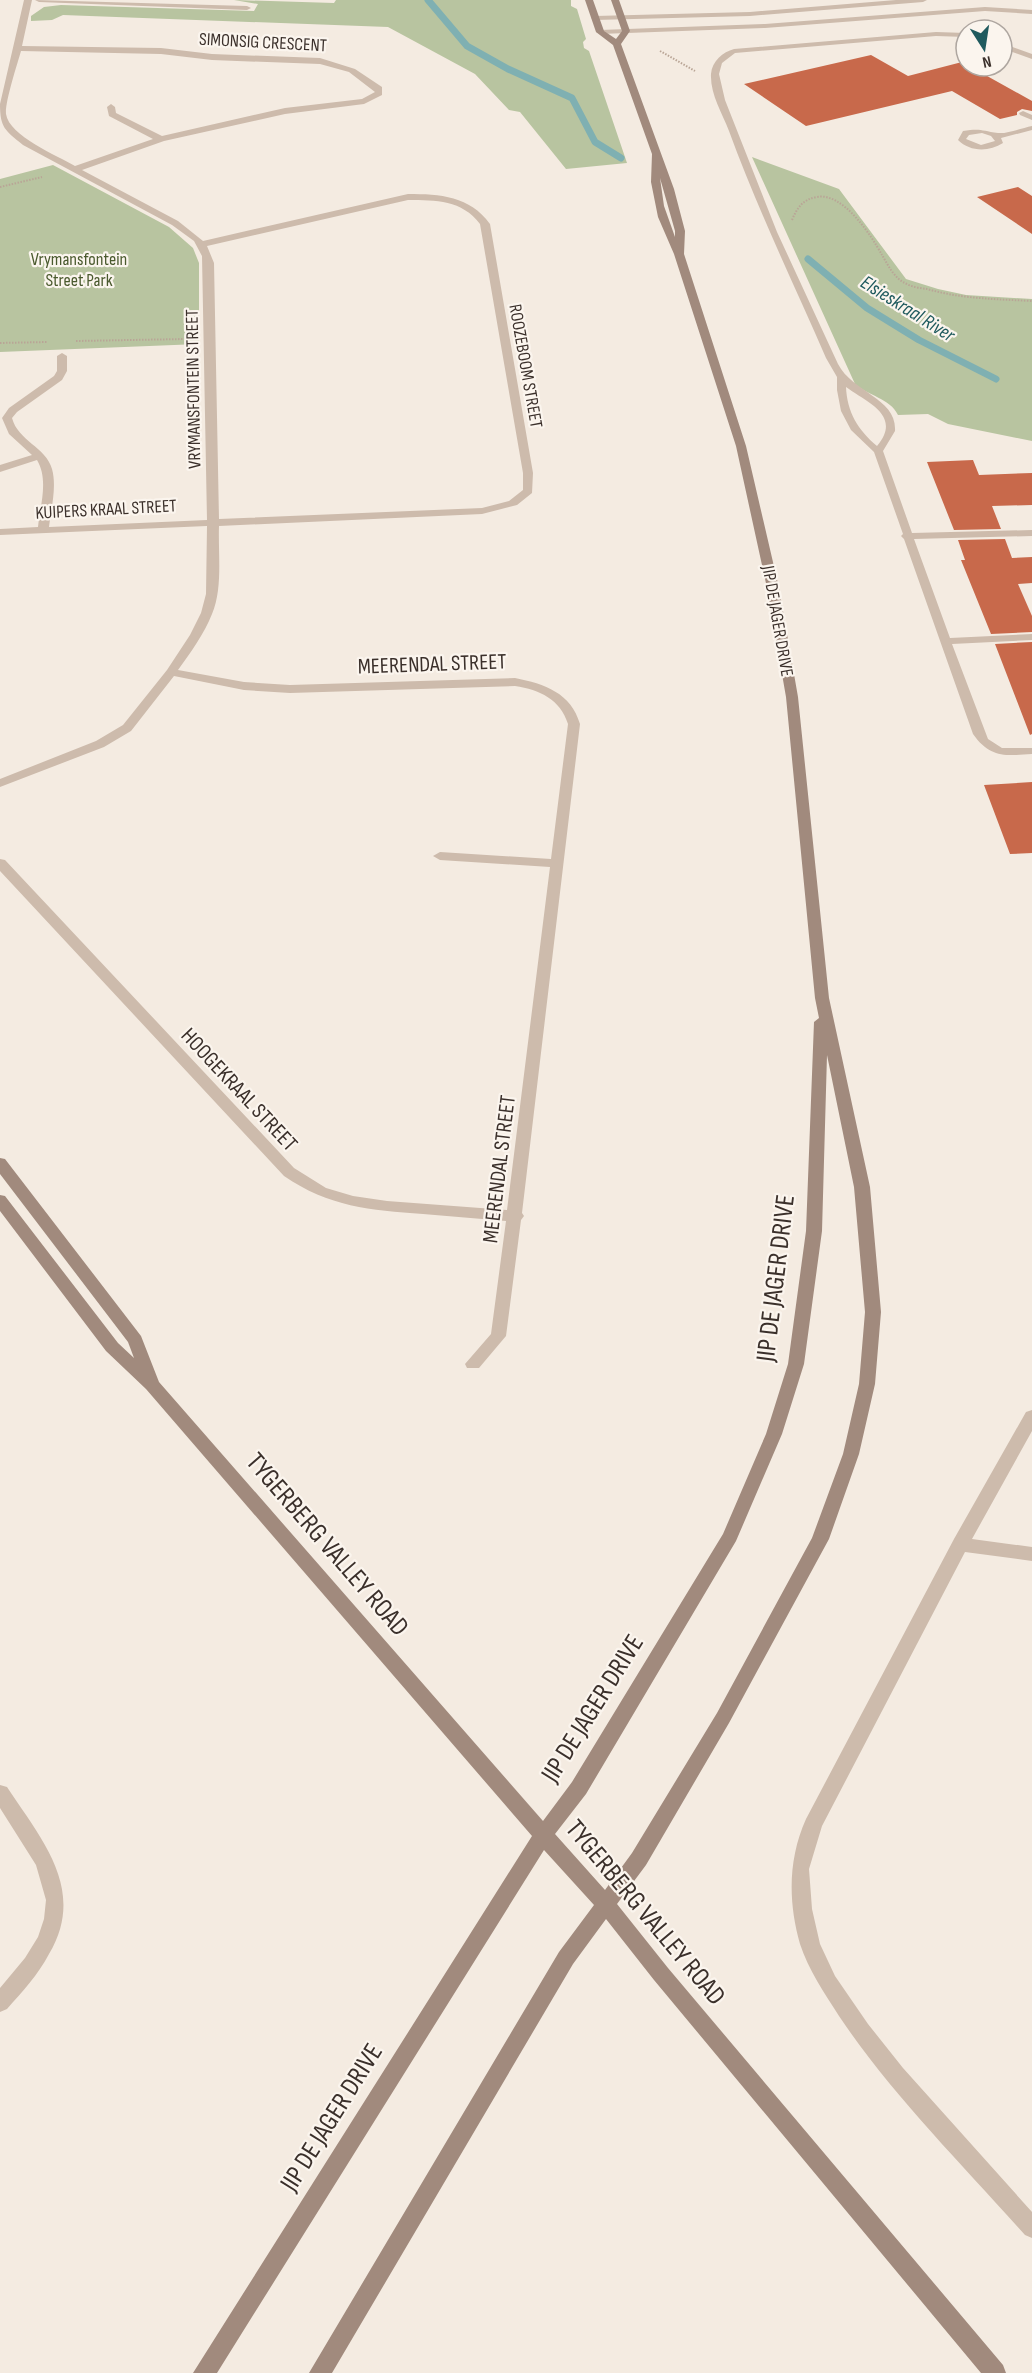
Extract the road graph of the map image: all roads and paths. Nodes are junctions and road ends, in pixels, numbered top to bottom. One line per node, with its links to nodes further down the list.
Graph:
1 (28, 0): 21 (street)
2 (39, 0): 8 (street)
3 (589, 0): 14 (main road)
4 (615, 0): 13 (main road)
5 (829, 0): 11 (lane)
6 (923, 0): 9 (lane)
7 (1011, 2): 12 (lane)
8 (217, 3): 10 (street)
9 (847, 3): 11 (lane); 15 (lane)
10 (247, 8)
11 (835, 8): 13 (lane)
12 (1032, 12): 15 (lane)
13 (622, 17): 14 (lane); 16 (main road)
14 (595, 18): 17 (main road)
15 (863, 29): 16 (lane); 18 (lane); 44 (lane)
16 (626, 31): 17 (lane); 19 (main road)
17 (600, 32): 19 (main road)
18 (954, 34)
19 (617, 44): 32 (main road, JIP DE JAGER DRIVE)
20 (650, 47): 24 (path)
21 (16, 48): 28 (street); 31 (street, SIMONSIG CRESCENT)
22 (1014, 50): 23 (lane)
23 (1032, 57)
24 (698, 73)
25 (111, 107): 31 (street)
26 (1023, 113): 27 (lane)
27 (1032, 118)
28 (3, 127): 33 (street)
29 (1032, 128): 30 (lane)
30 (998, 136)
31 (161, 139): 33 (street, SIMONSIG CRESCENT)
32 (656, 154): 37 (main road, JIP DE JAGER DRIVE); 37 (main road, JIP DE JAGER DRIVE)
33 (75, 168): 34 (path); 36 (street)
34 (0, 187)
35 (792, 227): 38 (path)
36 (202, 244): 39 (street, VRYMANSFONTEIN STREET); 50 (street, ROOZEBOOM STREET)
37 (679, 254): 63 (main road, JIP DE JAGER DRIVE)
38 (1032, 302)
39 (210, 338): 41 (path); 50 (street, VRYMANSFONTEIN STREET)
40 (47, 342): 42 (path)
41 (70, 342)
42 (0, 343)
43 (62, 356): 46 (street)
44 (841, 378): 47 (lane); 47 (lane)
45 (0, 407): 46 (street)
46 (13, 410): 48 (street)
47 (878, 451): 54 (lane)
48 (40, 456): 49 (street); 51 (street)
49 (0, 469)
50 (213, 522): 51 (street, KUIPERS KRAAL STREET); 57 (street, VRYMANSFONTEIN STREET)
51 (43, 530): 52 (street, KUIPERS KRAAL STREET)
52 (0, 532)
53 (1032, 532): 54 (lane)
54 (906, 536): 56 (lane)
55 (1032, 637): 56 (lane)
56 (947, 641): 58 (lane)
57 (171, 672): 59 (street, VRYMANSFONTEIN STREET); 61 (street, MEERENDAL STREET)
58 (1032, 751)
59 (0, 783)
60 (440, 856): 61 (street)
61 (556, 862): 66 (street, MEERENDAL STREET)
62 (0, 863): 66 (street, HOOGEKRAAL STREET)
63 (822, 998): 73 (main road, JIP DE JAGER DRIVE); 74 (main road, JIP DE JAGER DRIVE)
64 (0, 1163): 68 (main road, TYGERBERG VALLEY ROAD)
65 (0, 1200): 68 (main road, TYGERBERG VALLEY ROAD)
66 (516, 1216): 67 (street, MEERENDAL STREET)
67 (473, 1364)
68 (153, 1385): 73 (main road, TYGERBERG VALLEY ROAD)
69 (1032, 1416): 70 (street)
70 (960, 1544): 71 (street); 76 (street)
71 (1032, 1554)
72 (0, 1793): 75 (street)
73 (543, 1835): 74 (main road, TYGERBERG VALLEY ROAD); 77 (main road, JIP DE JAGER DRIVE)
74 (605, 1903): 78 (main road, JIP DE JAGER DRIVE); 79 (main road, TYGERBERG VALLEY ROAD)
75 (0, 2003)
76 (1032, 2228)
77 (204, 2373)
78 (320, 2373)
79 (995, 2373)

